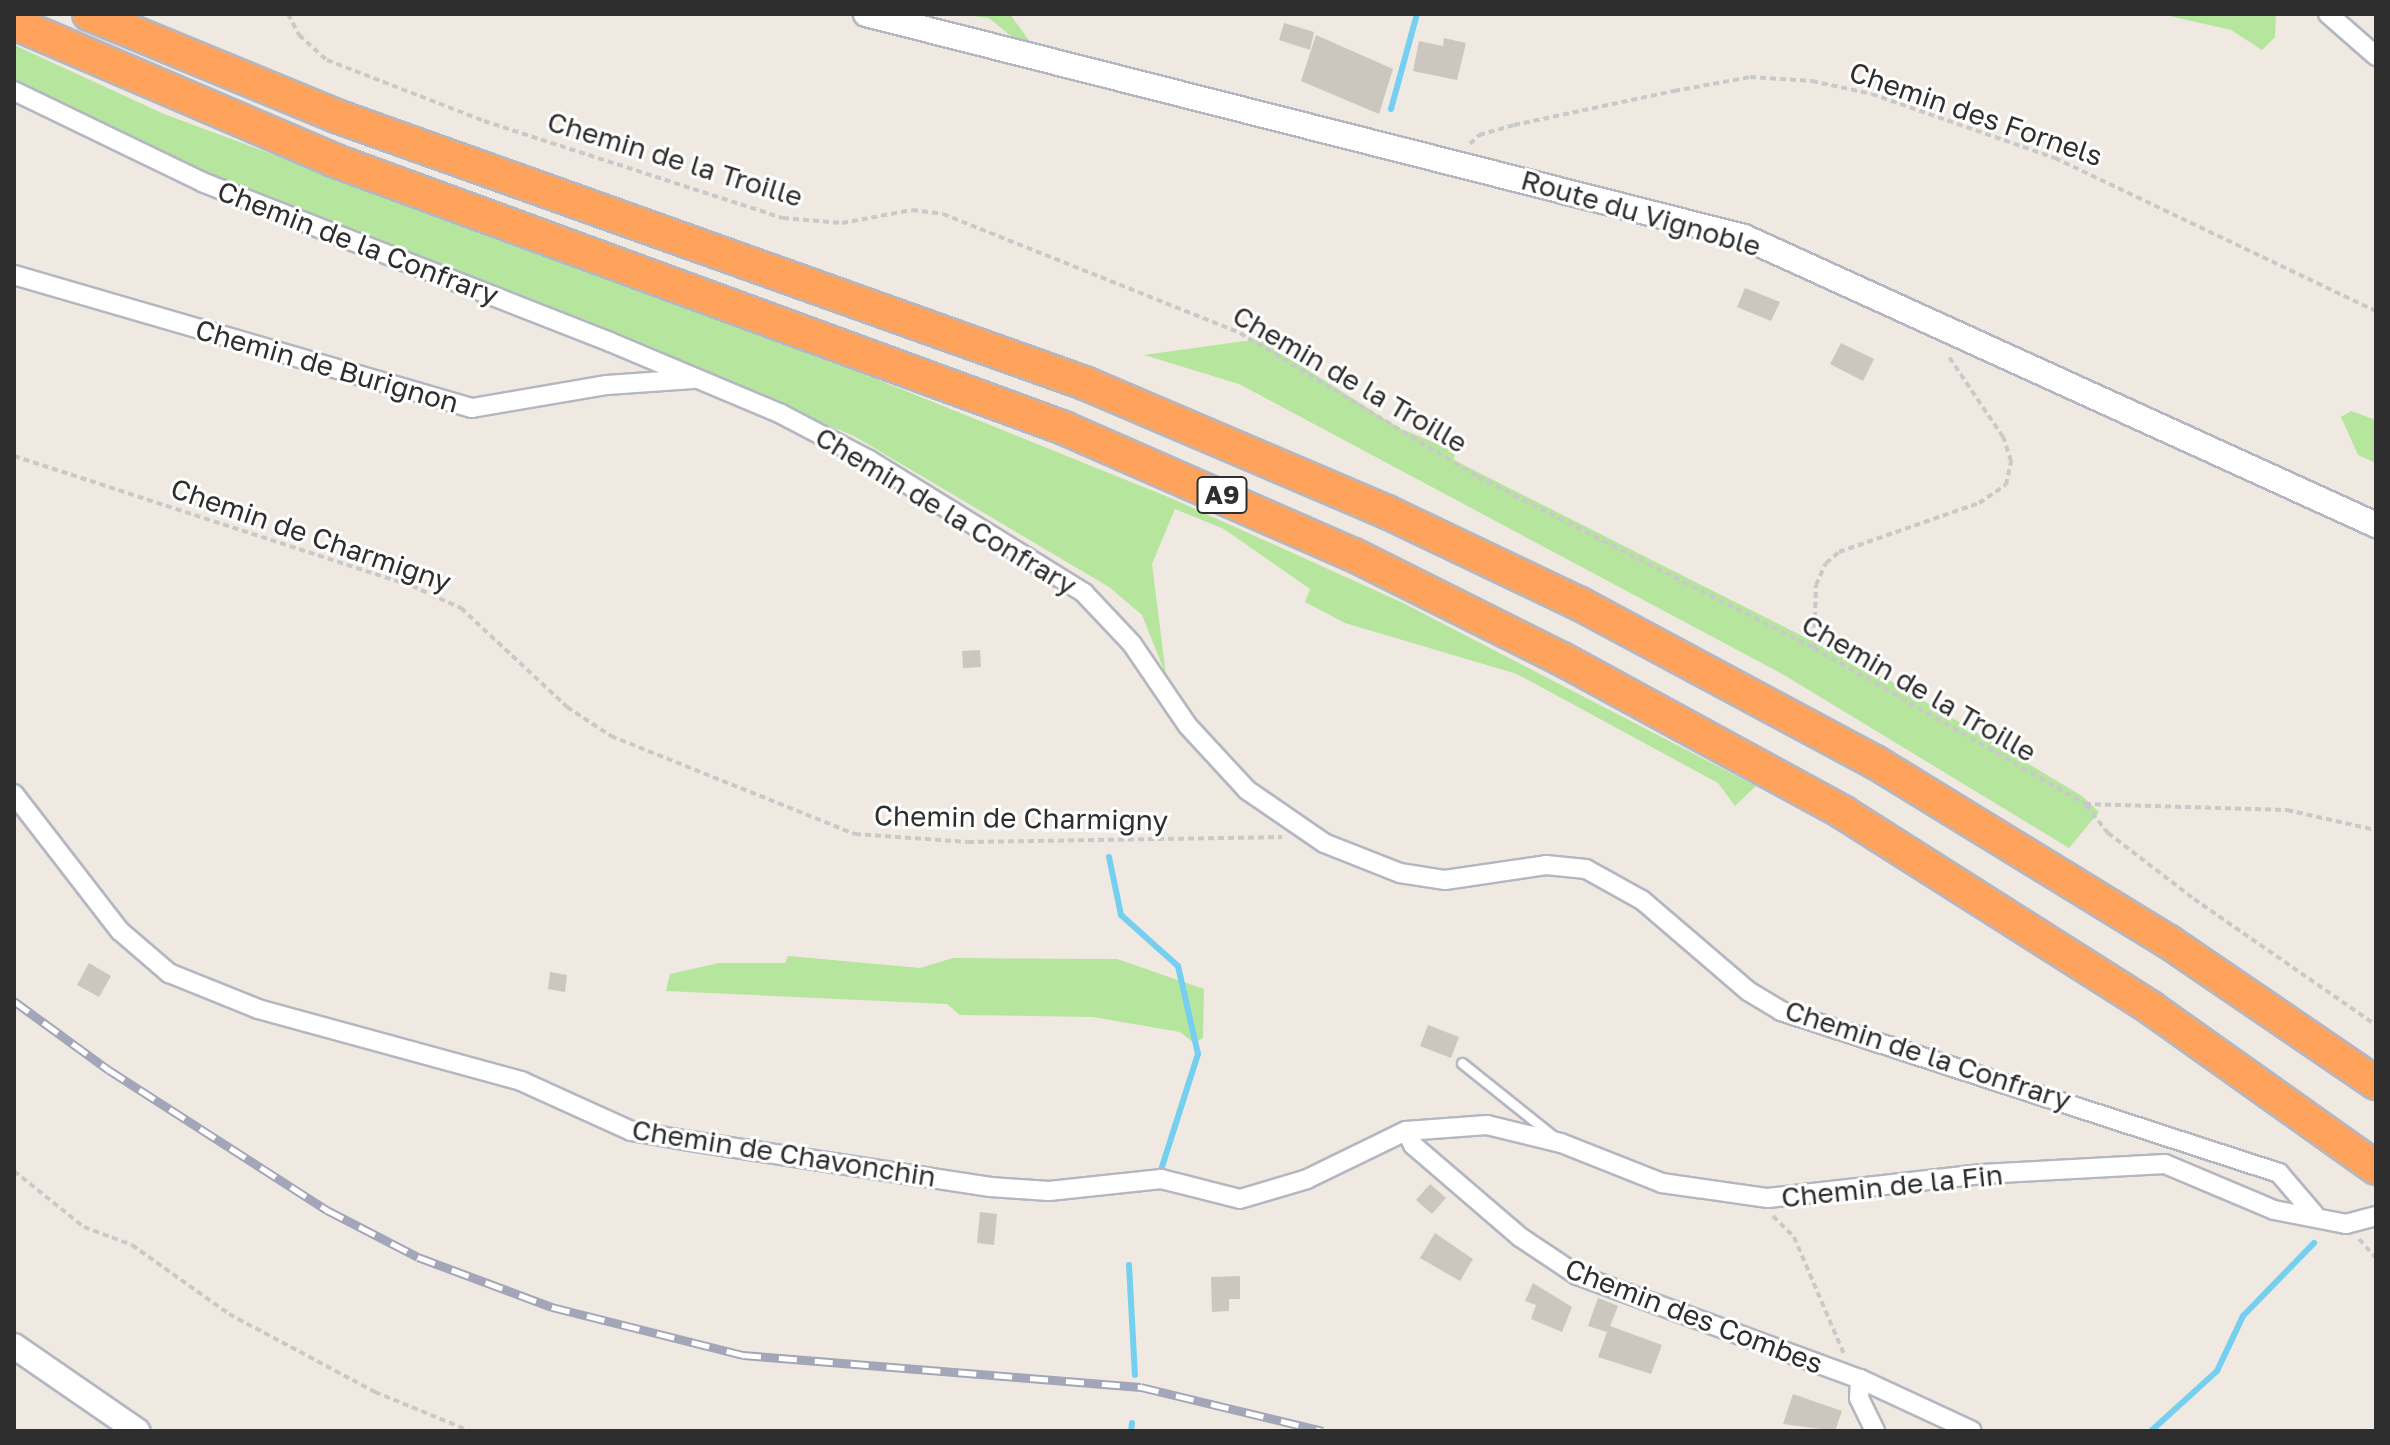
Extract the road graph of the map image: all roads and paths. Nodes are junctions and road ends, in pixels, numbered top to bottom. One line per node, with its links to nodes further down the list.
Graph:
1 (89, 14): 22 (highway, A9)
2 (288, 14): 15 (path, Chemin de la Troille)
3 (866, 14): 8 (street, Route du Vignoble)
4 (2328, 14): 6 (street)
5 (14, 23): 25 (highway, A9)
6 (2376, 56)
7 (14, 91): 12 (street, Chemin de la Confrary)
8 (1459, 163): 10 (path, Chemin des Fornels); 14 (street, Route du Vignoble)
9 (14, 275): 12 (street, Chemin de Burignon)
10 (2376, 311)
11 (1946, 356): 15 (path)
12 (693, 379): 18 (street, Chemin de la Confrary)
13 (14, 456): 18 (path, Chemin de Charmigny)
14 (2376, 525)
15 (1814, 648): 17 (path, Chemin de la Troille)
16 (14, 794): 23 (street, Chemin de Chavonchin)
17 (2085, 804): 19 (path, Chemin de la Troille); 20 (path)
18 (1302, 830): 27 (street, Chemin de la Confrary)
19 (2376, 830)
20 (2376, 1025)
21 (1462, 1063): 24 (lane)
22 (2376, 1083)
23 (1406, 1131): 24 (street, Chemin de la Fin); 32 (street, Chemin des Combes)
24 (1561, 1143): 27 (street, Chemin de la Fin)
25 (2376, 1168)
26 (14, 1171): 34 (path)
27 (2314, 1214): 28 (street, Chemin de la Fin)
28 (2376, 1216)
29 (1775, 1221): 31 (path)
30 (14, 1346): 33 (street)
31 (1846, 1359)
32 (1860, 1379): 35 (street); 36 (street, Chemin des Combes)
33 (137, 1431)
34 (470, 1431)
35 (1875, 1431)
36 (1972, 1431)

